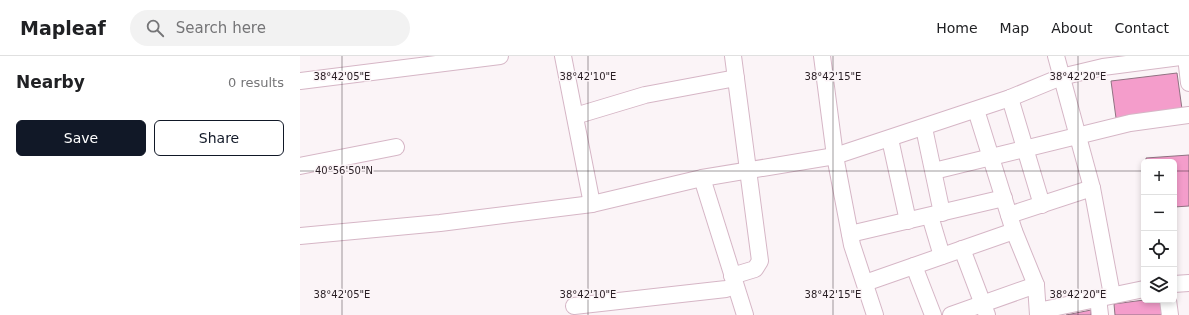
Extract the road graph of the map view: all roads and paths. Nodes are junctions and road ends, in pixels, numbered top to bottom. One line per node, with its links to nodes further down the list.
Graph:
1 (500, 56): 11 (street)
2 (563, 56): 16 (street)
3 (733, 56): 10 (street)
4 (822, 56): 22 (street)
5 (1056, 56): 9 (street)
6 (1186, 56): 7 (street); 8 (street); 12 (street)
7 (1189, 56)
8 (1135, 59): 9 (street)
9 (1061, 77): 13 (street); 18 (street)
10 (736, 78): 16 (street); 25 (street)
11 (300, 81)
12 (1189, 83)
13 (1010, 98): 14 (street); 21 (street)
14 (976, 110): 17 (street); 23 (street)
15 (1189, 115): 18 (street)
16 (575, 116): 30 (street)
17 (924, 128): 19 (street); 26 (street)
18 (1078, 136): 21 (street); 28 (street)
19 (890, 139): 22 (street); 34 (street)
20 (396, 147): 24 (street)
21 (1024, 150): 23 (street); 31 (street)
22 (836, 156): 25 (street); 36 (street)
23 (991, 157): 26 (street); 29 (street)
24 (300, 166)
25 (748, 170): 27 (street); 41 (street)
26 (934, 171): 32 (street)
27 (702, 178): 30 (street); 41 (street)
28 (1092, 188): 31 (street); 47 (street)
29 (1004, 198): 32 (street); 33 (street)
30 (592, 204): 37 (street)
31 (1042, 205): 33 (street)
32 (936, 214): 34 (street); 39 (street)
33 (1010, 215): 35 (street)
34 (908, 221): 36 (street)
35 (1014, 231): 38 (street); 45 (street)
36 (850, 234): 42 (street)
37 (300, 236)
38 (962, 249): 39 (street); 50 (street)
39 (942, 256): 40 (street)
40 (914, 266): 42 (street); 54 (street)
41 (733, 281): 49 (street); 52 (street)
42 (865, 283): 53 (street)
43 (1189, 283): 44 (street)
44 (1177, 284)
45 (1036, 285): 50 (street); 51 (street)
46 (1141, 290): 47 (street)
47 (1105, 296): 51 (street); 56 (street)
48 (1168, 303): 57 (street)
49 (574, 306)
50 (984, 309): 55 (street)
51 (1038, 313)
52 (745, 315)
53 (875, 315)
54 (933, 315)
55 (951, 315)
56 (1100, 315)
57 (1170, 315)

